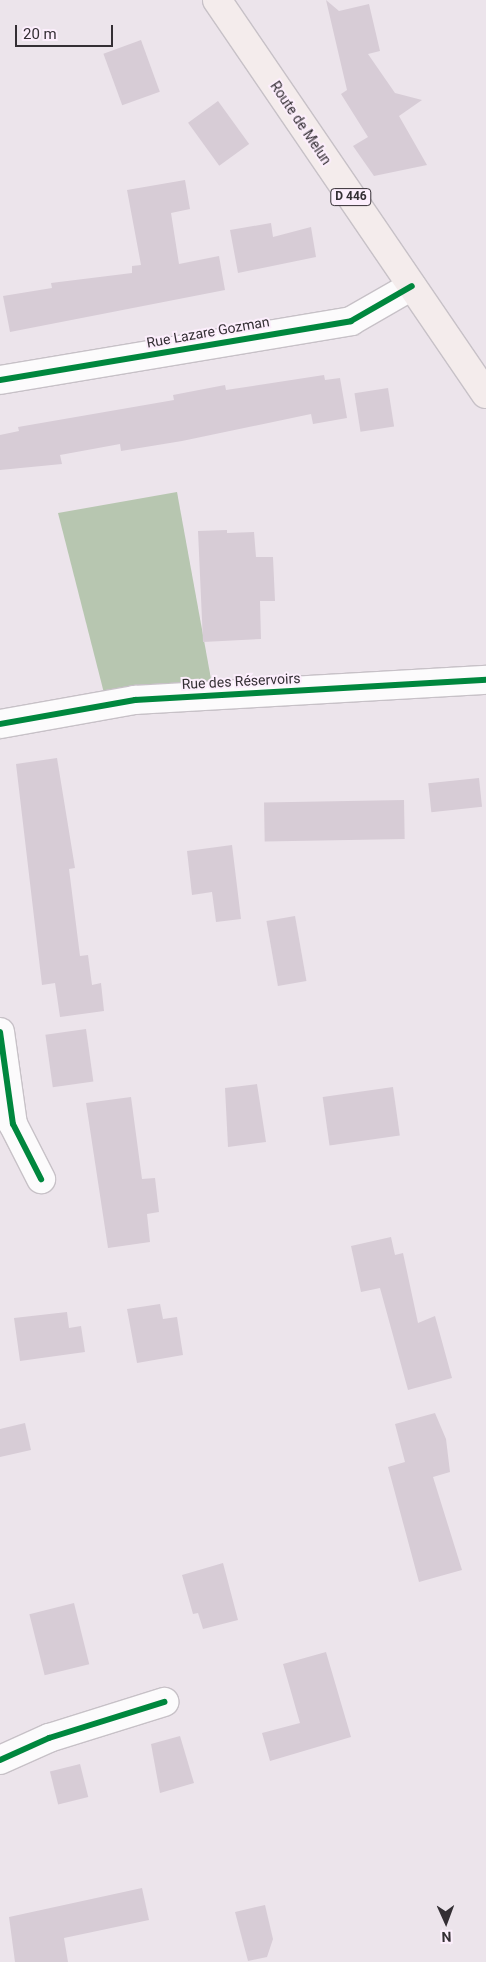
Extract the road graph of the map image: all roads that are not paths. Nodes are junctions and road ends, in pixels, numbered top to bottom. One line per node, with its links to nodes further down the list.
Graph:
1 (217, 0): 2 (main road, Route de Melun / D 446)
2 (412, 286): 3 (street, Rue Lazare Gozman); 4 (main road, Route de Melun / D 446)
3 (0, 380)
4 (486, 394)
5 (486, 680): 6 (street, Rue des Réservoirs)
6 (0, 724)
7 (0, 1032): 8 (street)
8 (42, 1179)
9 (164, 1702): 10 (street)
10 (0, 1760)

